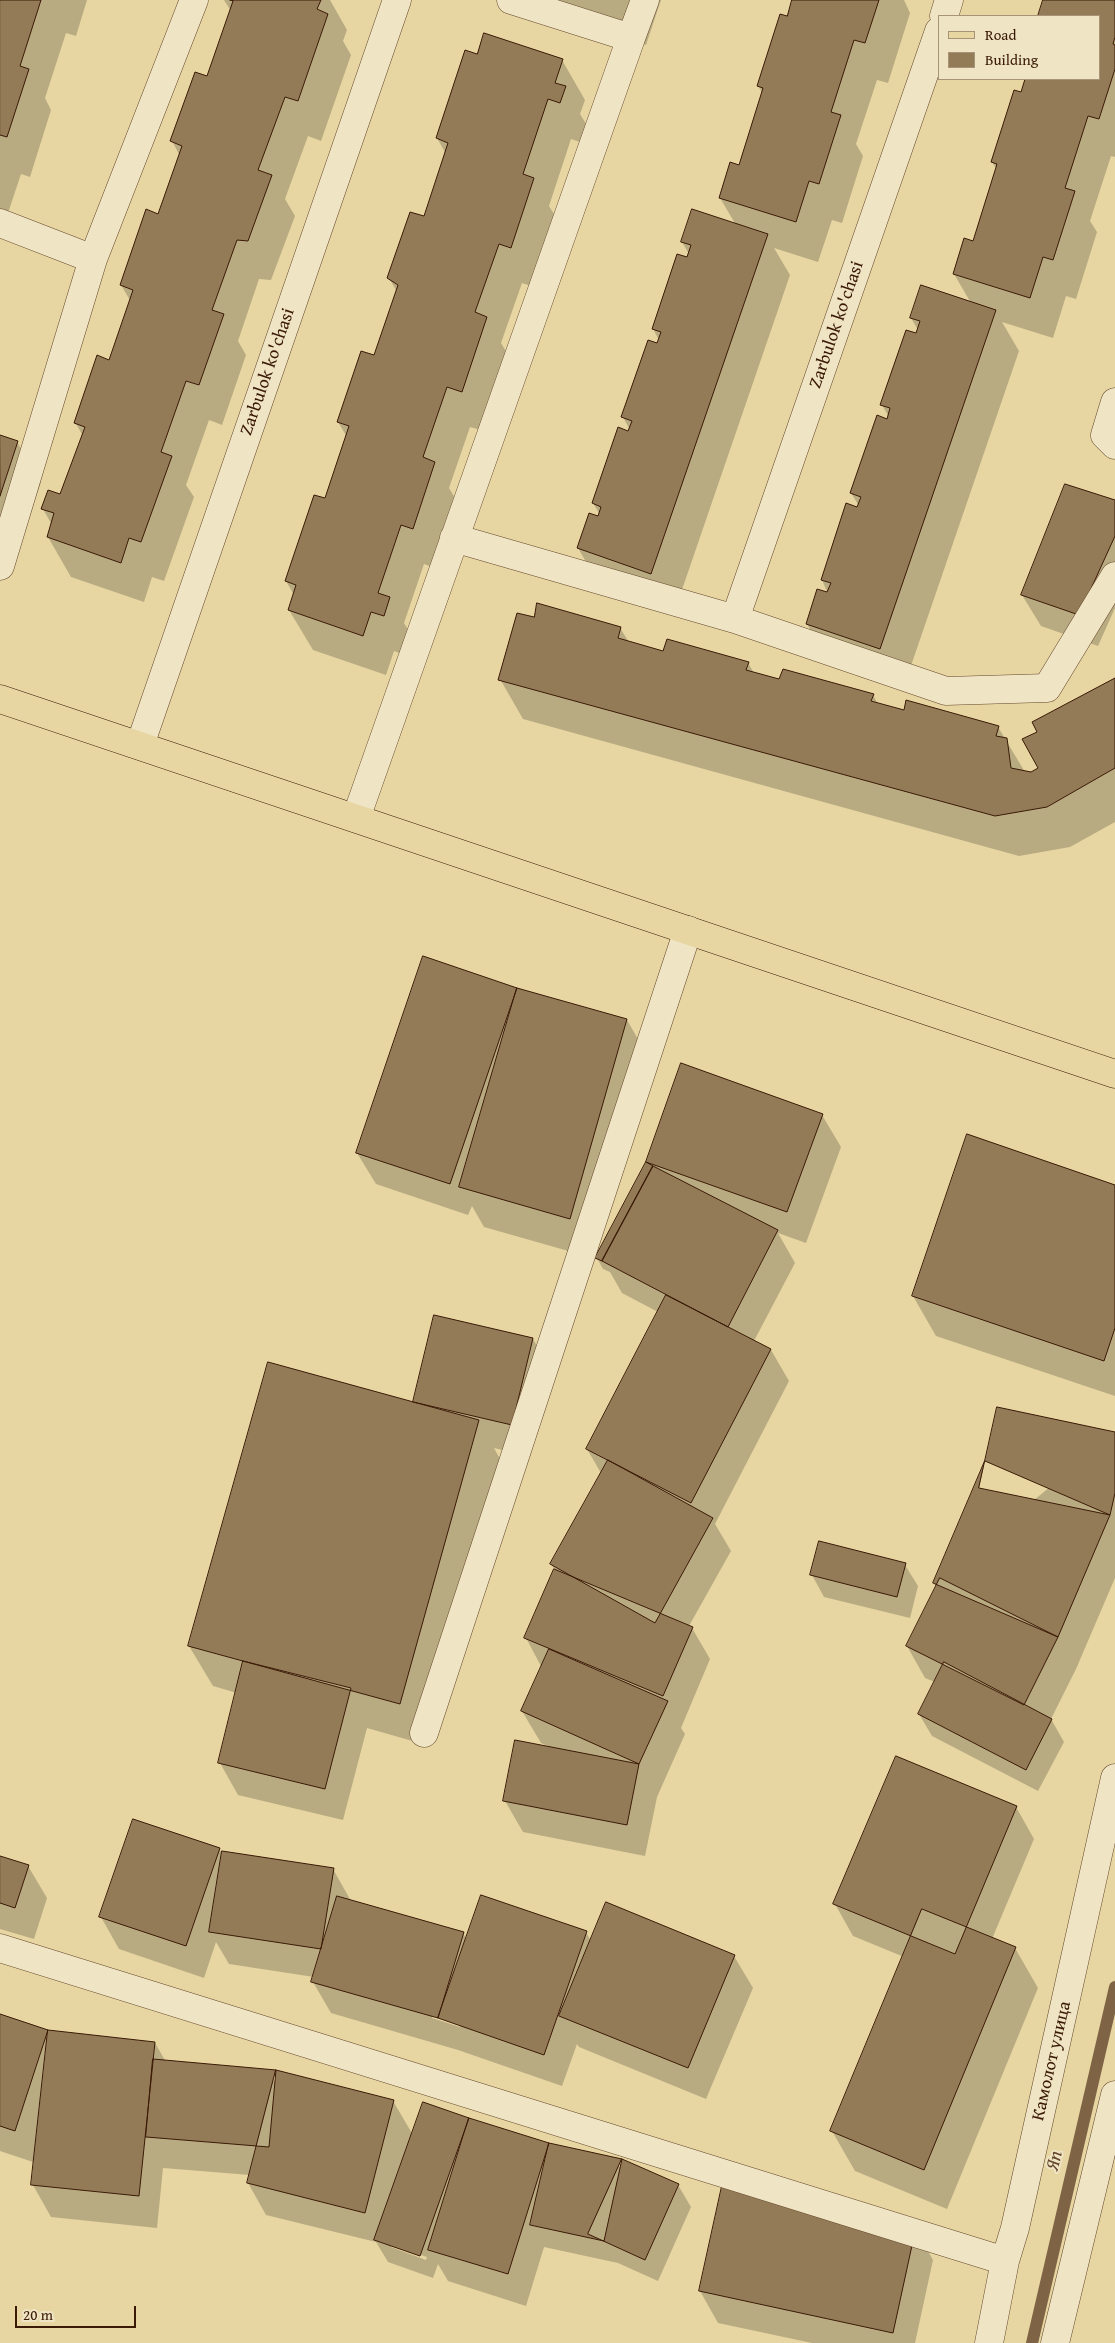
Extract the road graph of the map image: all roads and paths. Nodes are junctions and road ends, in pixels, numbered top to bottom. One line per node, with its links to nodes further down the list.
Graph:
1 (194, 0): 10 (street)
2 (397, 0): 18 (street, Zarbulok ko'chasi)
3 (511, 0): 8 (street)
4 (645, 0): 8 (street)
5 (949, 0): 6 (street)
6 (944, 15)
7 (938, 34): 16 (street, Zarbulok ko'chasi)
8 (631, 38): 13 (street)
9 (0, 223): 10 (street)
10 (93, 259): 14 (street)
11 (1115, 402): 12 (street)
12 (1115, 445)
13 (454, 538): 16 (street); 19 (street)
14 (0, 566)
15 (1115, 576): 16 (street)
16 (735, 619)
17 (0, 699): 18 (main road)
18 (140, 745): 19 (main road)
19 (356, 818): 20 (main road)
20 (688, 930): 21 (main road); 22 (street)
21 (1115, 1074)
22 (424, 1733)
23 (1115, 1778): 26 (street, Камолот улица)
24 (0, 1948): 26 (street)
25 (1115, 2095): 28 (street)
26 (1005, 2261): 27 (street, Камолот улица)
27 (989, 2343)
28 (1054, 2343)

